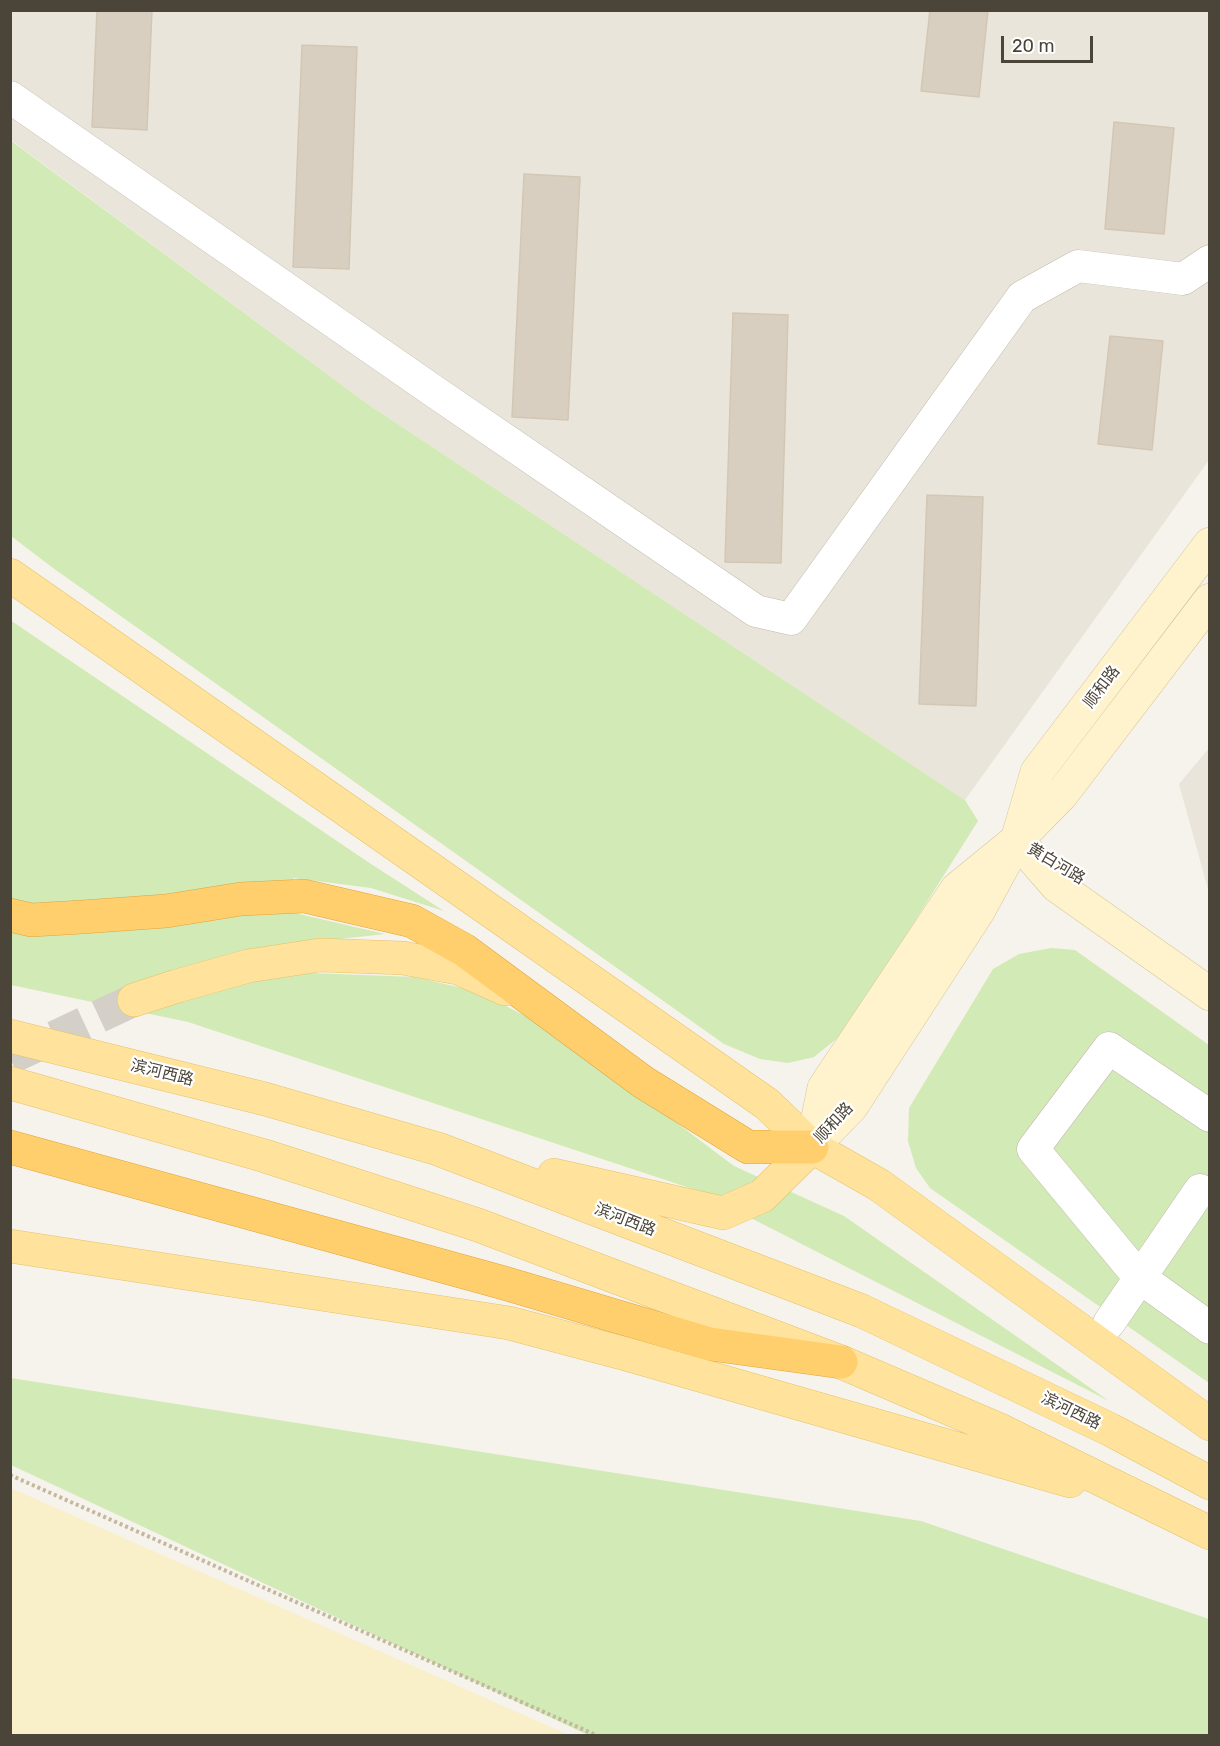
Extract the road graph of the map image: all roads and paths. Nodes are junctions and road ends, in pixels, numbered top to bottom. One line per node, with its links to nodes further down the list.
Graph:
1 (10, 97): 2 (street)
2 (1209, 261)
3 (1209, 544): 6 (street, 顺和路)
4 (10, 575): 15 (main road)
5 (1209, 600): 6 (street, 顺和路)
6 (1017, 840): 8 (street, 黄白河路); 9 (street, 黄白河路); 15 (street, 顺和路)
7 (10, 915): 11 (highway)
8 (1209, 968)
9 (1209, 994)
10 (134, 1000): 11 (main road)
11 (533, 1001): 15 (highway)
12 (10, 1036): 16 (main road, 滨河西路)
13 (10, 1083): 23 (main road)
14 (1209, 1116): 20 (street)
15 (812, 1147): 16 (main road); 24 (main road)
16 (438, 1149): 26 (main road, 滨河西路)
17 (22, 1150): 23 (highway)
18 (1200, 1190): 20 (street)
19 (10, 1246): 27 (main road)
20 (1139, 1277): 21 (street); 22 (street)
21 (1109, 1323)
22 (1209, 1328)
23 (841, 1362): 27 (main road)
24 (1209, 1424)
25 (10, 1474): 29 (path)
26 (1209, 1483)
27 (1159, 1507): 28 (main road)
28 (1209, 1533)
29 (598, 1736)

